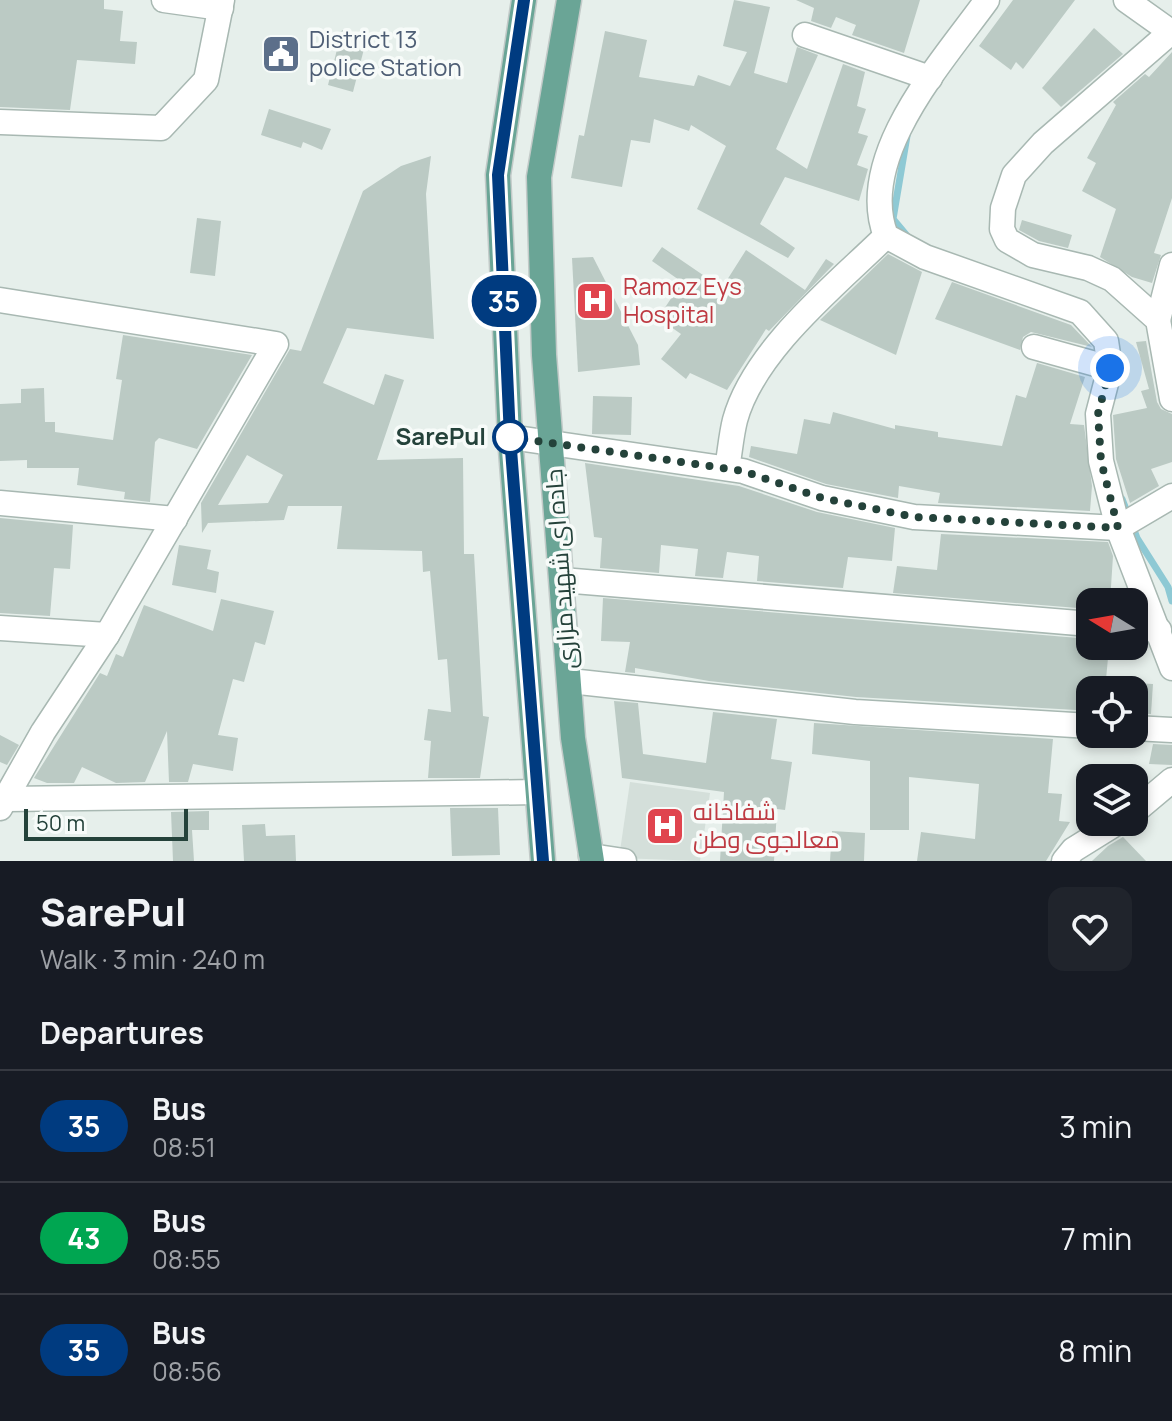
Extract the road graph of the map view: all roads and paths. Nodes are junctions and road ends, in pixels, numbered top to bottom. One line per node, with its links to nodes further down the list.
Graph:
1 (164, 0): 6 (street)
2 (524, 0): 18 (main road, جاده ای شهید مزاری)
3 (569, 0): 19 (main road, جاده ای شهید مزاری)
4 (987, 0): 9 (street)
5 (1126, 0): 7 (street)
6 (222, 4): 10 (street)
7 (1172, 32): 14 (street)
8 (805, 35): 9 (street)
9 (930, 78): 11 (street)
10 (0, 122)
11 (886, 236): 16 (street); 20 (street)
12 (1172, 265): 14 (street)
13 (0, 300): 23 (street)
14 (1158, 320): 17 (street)
15 (1034, 347): 16 (street)
16 (1110, 368): 24 (street)
17 (1172, 399)
18 (510, 437): 19 (street); 37 (main road, جاده ای شهید مزاری)
19 (552, 440): 20 (street); 25 (main road, جاده ای شهید مزاری)
20 (727, 468): 24 (street)
21 (1172, 496): 24 (street)
22 (0, 503): 23 (street)
23 (175, 519): 30 (street)
24 (1118, 528): 29 (street)
25 (562, 580): 26 (street); 32 (main road, جاده ای شهید مزاری)
26 (1076, 623)
27 (0, 628): 30 (street)
28 (1148, 629): 29 (street)
29 (1159, 630): 31 (street)
30 (107, 635): 39 (street)
31 (1172, 668)
32 (570, 681): 33 (street); 41 (main road, جاده ای شهید مزاری)
33 (1076, 725)
34 (1148, 729): 35 (street)
35 (1172, 730)
36 (1172, 780): 38 (street)
37 (537, 792): 39 (street); 42 (main road, جاده ای شهید مزاری)
38 (1148, 800)
39 (3, 803)
40 (1096, 836): 44 (street)
41 (591, 858): 43 (street)
42 (543, 861)
43 (624, 861)
44 (1064, 861)

